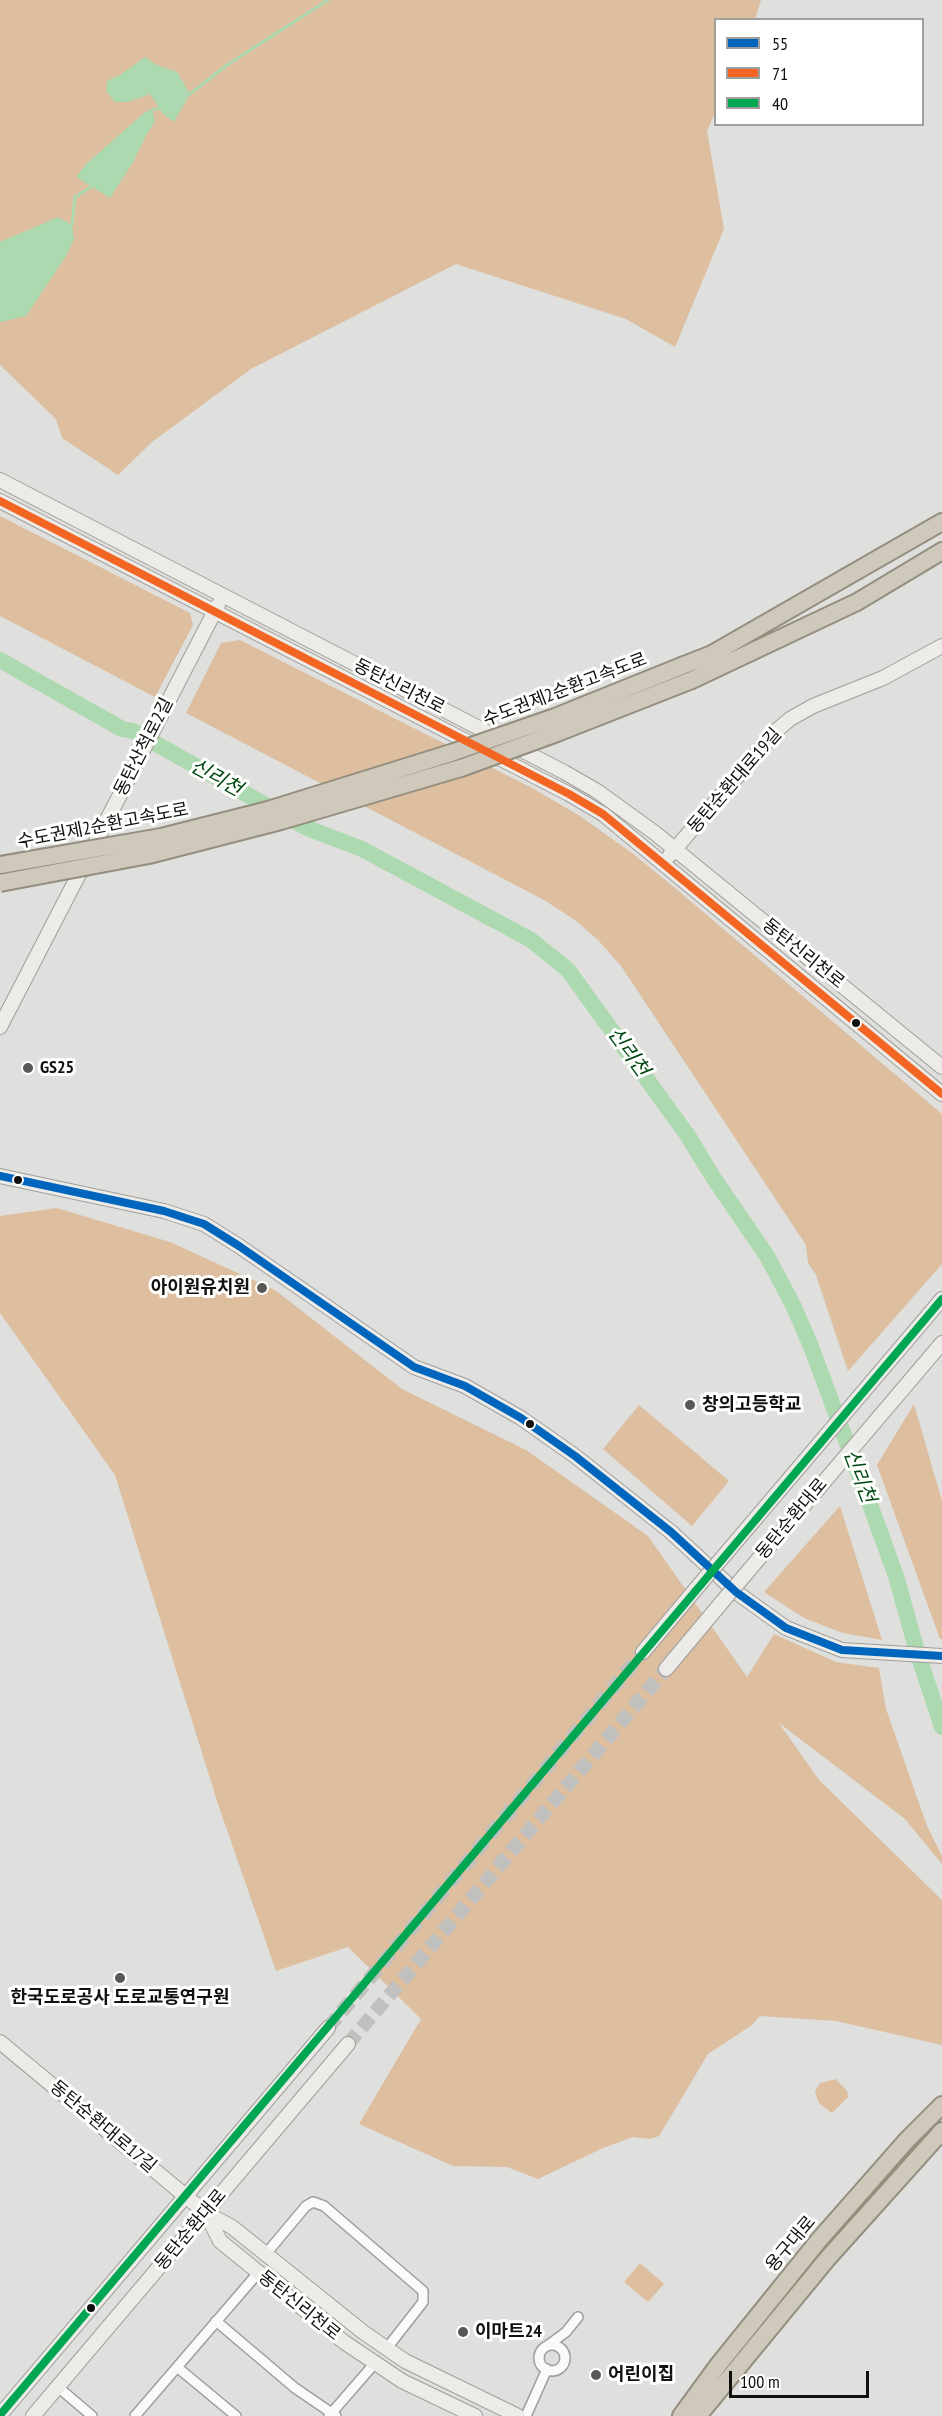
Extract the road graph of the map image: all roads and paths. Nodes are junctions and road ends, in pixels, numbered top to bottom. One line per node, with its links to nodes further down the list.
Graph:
1 (0, 480): 5 (main road, 동탄신리천로)
2 (0, 501): 6 (main road, 동탄신리천로)
3 (942, 522): 16 (highway, 수도권제2순환고속도로, bridge)
4 (942, 551): 17 (highway, 수도권제2순환고속도로, bridge)
5 (176, 571): 6 (main road); 7 (main road, 동탄신리천로)
6 (170, 588): 8 (main road, 동탄신리천로)
7 (224, 596): 8 (main road, 동탄산척로2길); 9 (main road, 동탄신리천로)
8 (215, 611): 10 (main road, 동탄신리천로); 20 (main road, 동탄산척로2길)
9 (266, 617): 10 (main road); 12 (main road, 동탄신리천로)
10 (259, 634): 13 (main road, 동탄신리천로)
11 (942, 646): 14 (main road, 동탄순환대로19길)
12 (629, 813): 13 (main road); 14 (main road, 동탄신리천로)
13 (616, 825): 15 (main road, 동탄신리천로)
14 (675, 849): 15 (main road, 동탄순환대로19길); 18 (main road, 동탄신리천로)
15 (663, 863): 19 (main road, 동탄신리천로)
16 (0, 865)
17 (0, 883)
18 (721, 886): 19 (main road); 21 (main road, 동탄신리천로)
19 (706, 899): 22 (main road, 동탄신리천로)
20 (0, 1027)
21 (942, 1067)
22 (942, 1094)
23 (0, 1176): 27 (main road)
24 (942, 1299): 26 (main road, 동탄순환대로, bridge)
25 (942, 1342): 28 (main road, 동탄순환대로, bridge)
26 (643, 1652)
27 (942, 1656)
28 (666, 1669)
29 (328, 2028): 34 (main road, 동탄순환대로)
30 (0, 2042): 34 (main road, 동탄순환대로17길)
31 (348, 2044): 35 (main road, 동탄순환대로)
32 (942, 2105): 48 (highway, 용구대로)
33 (942, 2131): 48 (highway, 용구대로)
34 (186, 2195): 35 (main road, 동탄순환대로17길); 50 (main road, 동탄순환대로)
35 (206, 2213): 36 (main road, 동탄신리천로); 37 (main road, 동탄신리천로); 47 (main road, 동탄순환대로)
36 (266, 2254): 42 (main road, 동탄신리천로); 42 (street, 동탄신리천로)
37 (258, 2273): 39 (street); 44 (main road, 동탄신리천로)
38 (578, 2317): 40 (street)
39 (216, 2321): 45 (street); 51 (street)
40 (566, 2332): 41 (street); 43 (street)
41 (547, 2346): 43 (street); 46 (street)
42 (387, 2348): 56 (main road, 동탄신리천로)
43 (562, 2351): 46 (street)
44 (375, 2363): 51 (street); 55 (main road, 동탄신리천로)
45 (177, 2367): 49 (street); 54 (street)
46 (547, 2370): 57 (street)
47 (58, 2387): 52 (main road, 동탄순환대로); 53 (street)
48 (701, 2407): 58 (highway); 59 (highway, 용구대로)
49 (141, 2414)
50 (0, 2415)
51 (332, 2415)
52 (33, 2416)
53 (92, 2416)
54 (236, 2416)
55 (475, 2416)
56 (518, 2416)
57 (526, 2416)
58 (670, 2416)
59 (681, 2416)

